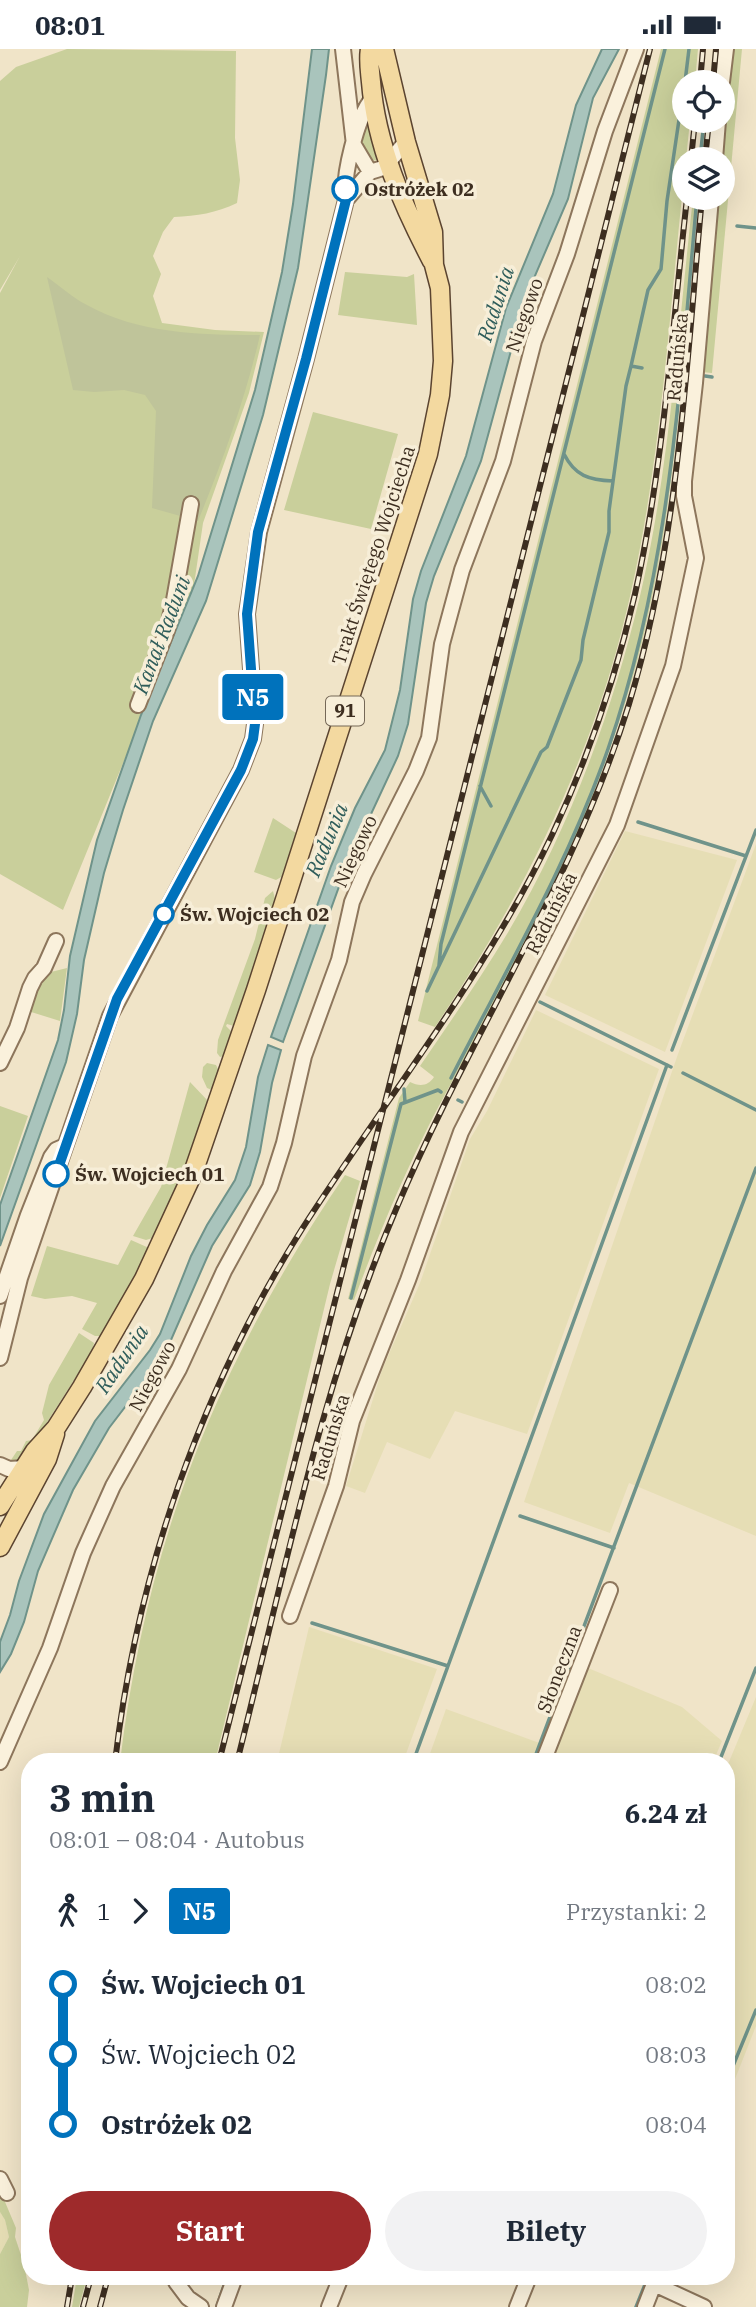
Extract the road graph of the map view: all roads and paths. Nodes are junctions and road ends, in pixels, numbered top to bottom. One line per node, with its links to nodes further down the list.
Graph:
1 (343, 49): 9 (street, Trakt Świętego Wojciecha)
2 (370, 49): 7 (main road, Trakt Świętego Wojciecha / 91)
3 (384, 49): 8 (main road, Trakt Świętego Wojciecha / 91)
4 (636, 49): 31 (street, Niegowo)
5 (726, 49): 6 (street)
6 (723, 70)
7 (372, 99): 9 (street, Trakt Świętego Wojciecha); 10 (main road, Trakt Świętego Wojciecha / 91)
8 (406, 142): 10 (street, Trakt Świętego Wojciecha); 14 (main road, Trakt Świętego Wojciecha / 91)
9 (354, 145): 11 (street, Trakt Świętego Wojciecha); 12 (street, Trakt Świętego Wojciecha)
10 (388, 162): 11 (street, Trakt Świętego Wojciecha); 14 (main road, Trakt Świętego Wojciecha / 91)
11 (370, 172): 12 (street, Trakt Świętego Wojciecha)
12 (346, 200): 19 (street, Trakt Świętego Wojciecha)
13 (710, 210): 29 (street, Raduńska)
14 (434, 265): 23 (main road, Trakt Świętego Wojciecha / 91)
15 (191, 504): 16 (street)
16 (138, 705)
17 (56, 941): 18 (street)
18 (0, 1063)
19 (66, 1145): 20 (street); 22 (street, Trakt Świętego Wojciecha)
20 (5, 1261): 21 (street)
21 (0, 1296)
22 (0, 1359)
23 (56, 1429): 25 (main road, Trakt Świętego Wojciecha / 91); 27 (main road, Trakt Świętego Wojciecha / 91)
24 (0, 1465): 25 (street)
25 (25, 1468): 26 (main road, Trakt Świętego Wojciecha / 91)
26 (0, 1506)
27 (0, 1547)
28 (610, 1590): 30 (street, Słoneczna)
29 (290, 1616)
30 (547, 1753)
31 (0, 1762)
32 (0, 2179): 33 (street)
33 (7, 2193)
34 (179, 2285): 40 (street)
35 (232, 2285): 41 (street)
36 (338, 2285): 42 (street)
37 (526, 2285): 43 (street)
38 (654, 2285): 44 (street)
39 (665, 2285): 45 (street)
40 (201, 2307)
41 (224, 2307)
42 (329, 2307)
43 (517, 2307)
44 (645, 2307)
45 (704, 2307)

